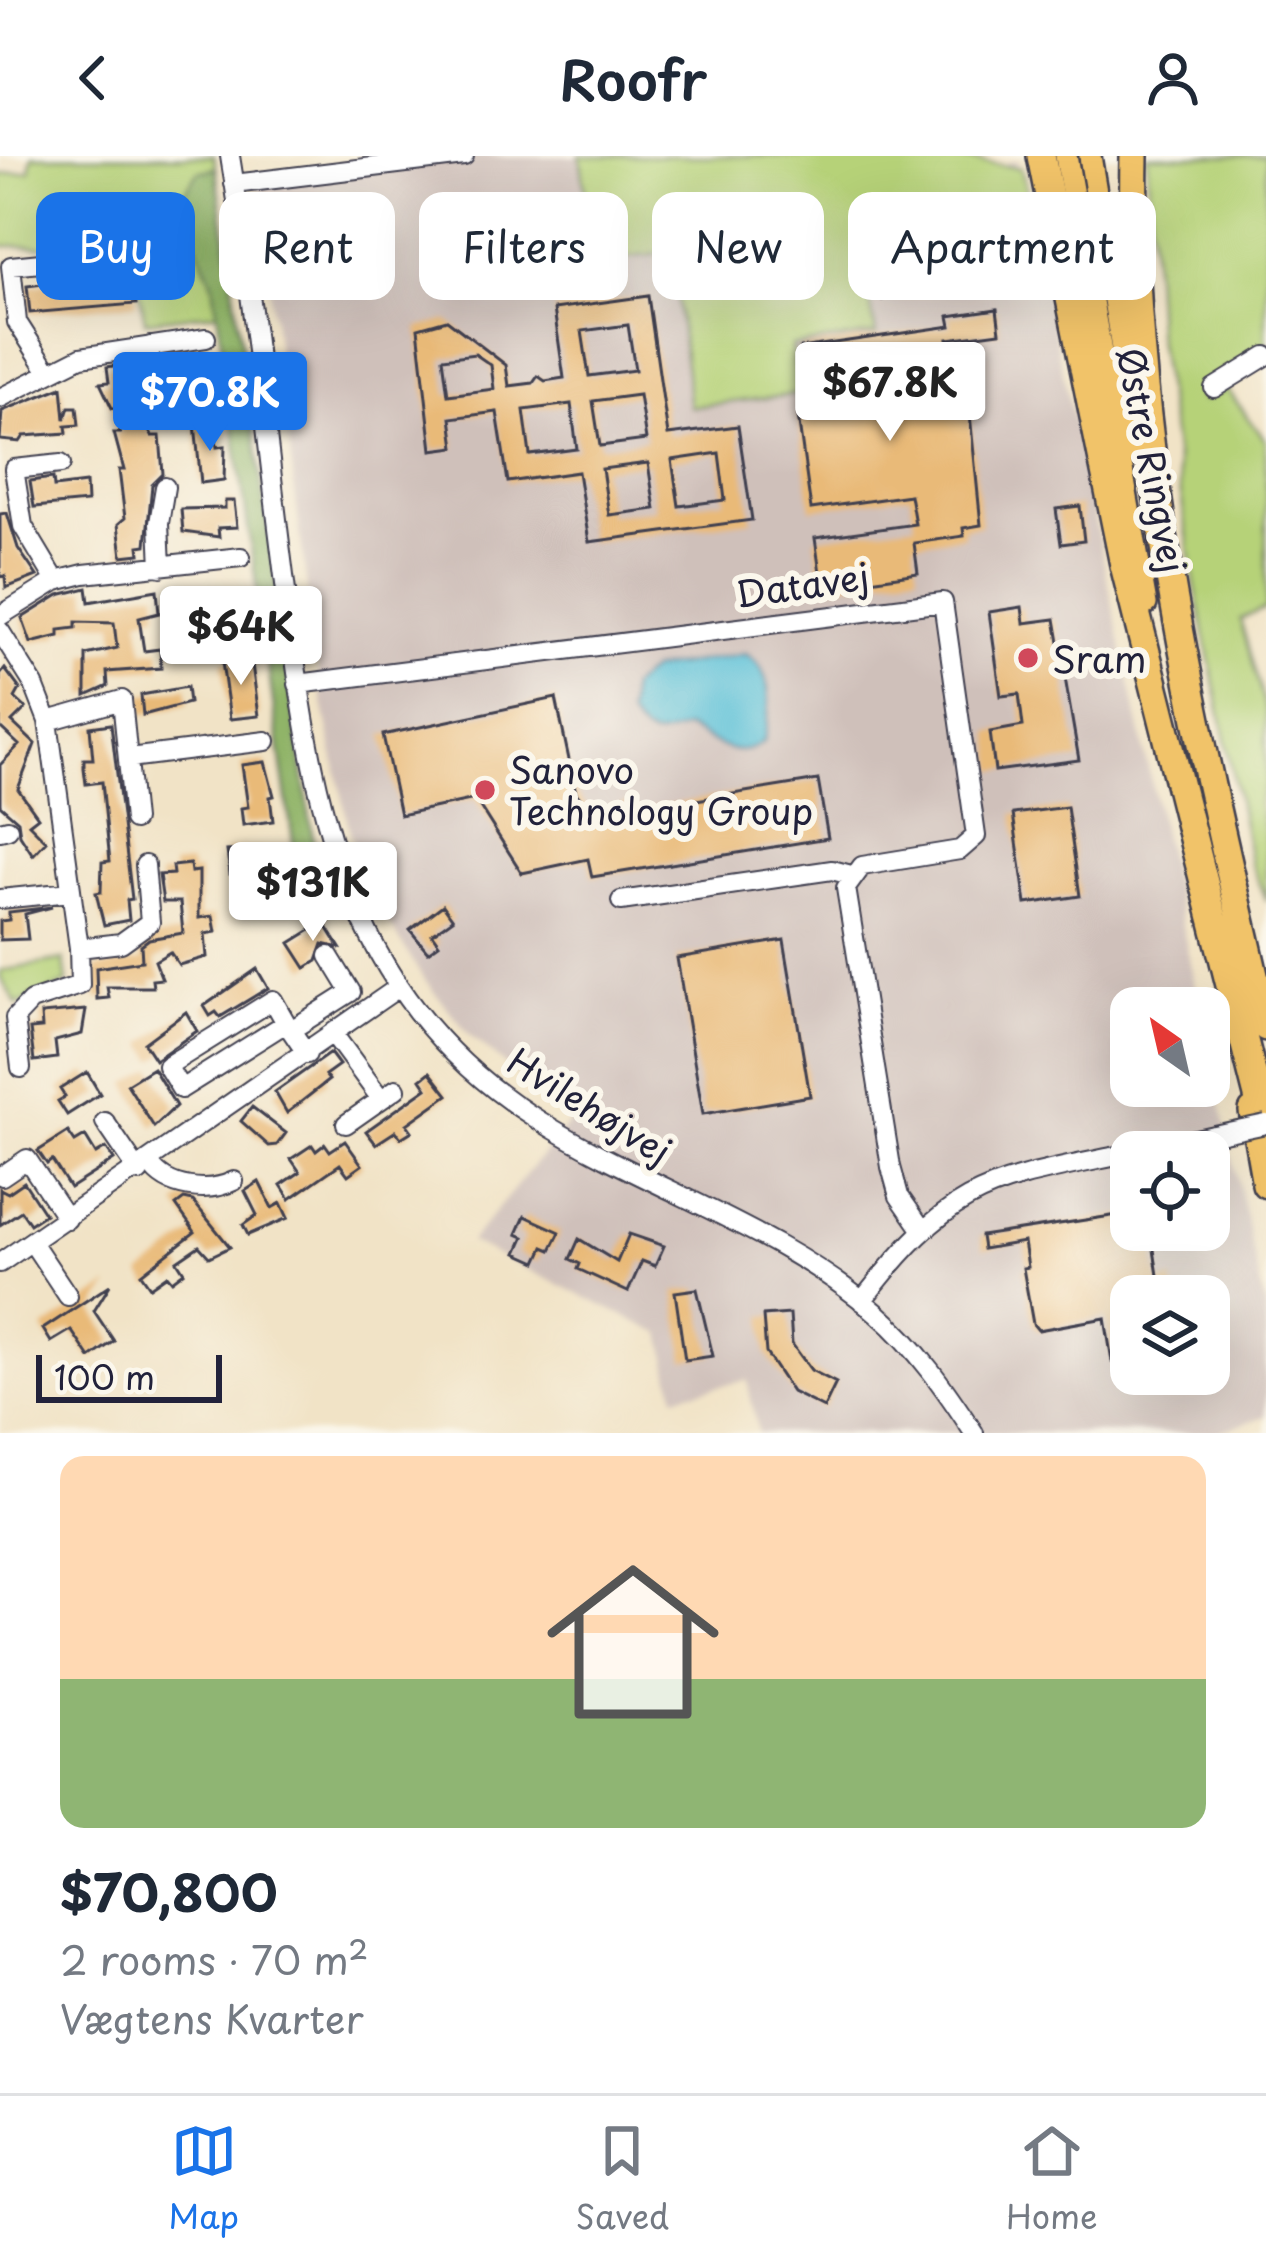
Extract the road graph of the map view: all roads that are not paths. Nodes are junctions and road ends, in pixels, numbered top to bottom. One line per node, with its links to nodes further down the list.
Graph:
1 (230, 156): 7 (street, Hvilehøjvej)
2 (464, 156): 7 (street)
3 (1041, 156): 26 (highway)
4 (1066, 156): 26 (main road, Østre Ringvej)
5 (1090, 156): 22 (main road, Østre Ringvej)
6 (1133, 156): 22 (highway)
7 (234, 184): 25 (street, Hvilehøjvej)
8 (36, 258): 9 (street)
9 (9, 324): 13 (street)
10 (206, 338): 11 (street)
11 (150, 346): 13 (street); 16 (street)
12 (1266, 356): 14 (street)
13 (49, 372): 15 (street)
14 (1214, 388)
15 (0, 398)
16 (156, 419)
17 (61, 464): 21 (street)
18 (165, 487): 20 (street)
19 (241, 557): 20 (street)
20 (161, 567): 21 (street)
21 (56, 581): 23 (street)
22 (1170, 591): 36 (highway)
23 (0, 616)
24 (3, 644): 27 (street)
25 (298, 684): 32 (street, Datavej); 40 (street, Hvilehøjvej)
26 (1163, 705): 42 (highway)
27 (48, 721): 29 (street); 33 (street)
28 (266, 741): 29 (street)
29 (129, 758): 30 (street)
30 (134, 820)
31 (145, 865): 37 (street)
32 (850, 875): 35 (street, Datavej); 56 (street)
33 (71, 892): 34 (street); 37 (street)
34 (0, 899)
35 (621, 901)
36 (1245, 931): 39 (highway); 42 (highway)
37 (79, 948): 45 (street)
38 (329, 956): 41 (street)
39 (1266, 985)
40 (399, 987): 43 (street); 60 (street, Hvilehøjvej)
41 (289, 1026): 41 (street); 44 (street)
42 (1253, 1031): 48 (highway); 54 (highway)
43 (334, 1035): 44 (street); 47 (street)
44 (307, 1054): 51 (street)
45 (21, 1068)
46 (105, 1122): 51 (street)
47 (346, 1124)
48 (1266, 1126): 49 (street, bridge)
49 (1230, 1132)
50 (1110, 1157): 56 (street)
51 (144, 1168): 53 (street); 55 (street)
52 (2, 1176): 55 (street)
53 (234, 1181)
54 (1266, 1184)
55 (67, 1219): 57 (street)
56 (922, 1229): 60 (street)
57 (32, 1242): 58 (street); 59 (street)
58 (0, 1263)
59 (68, 1296)
60 (862, 1301): 61 (street, Hvilehøjvej)
61 (974, 1433)

